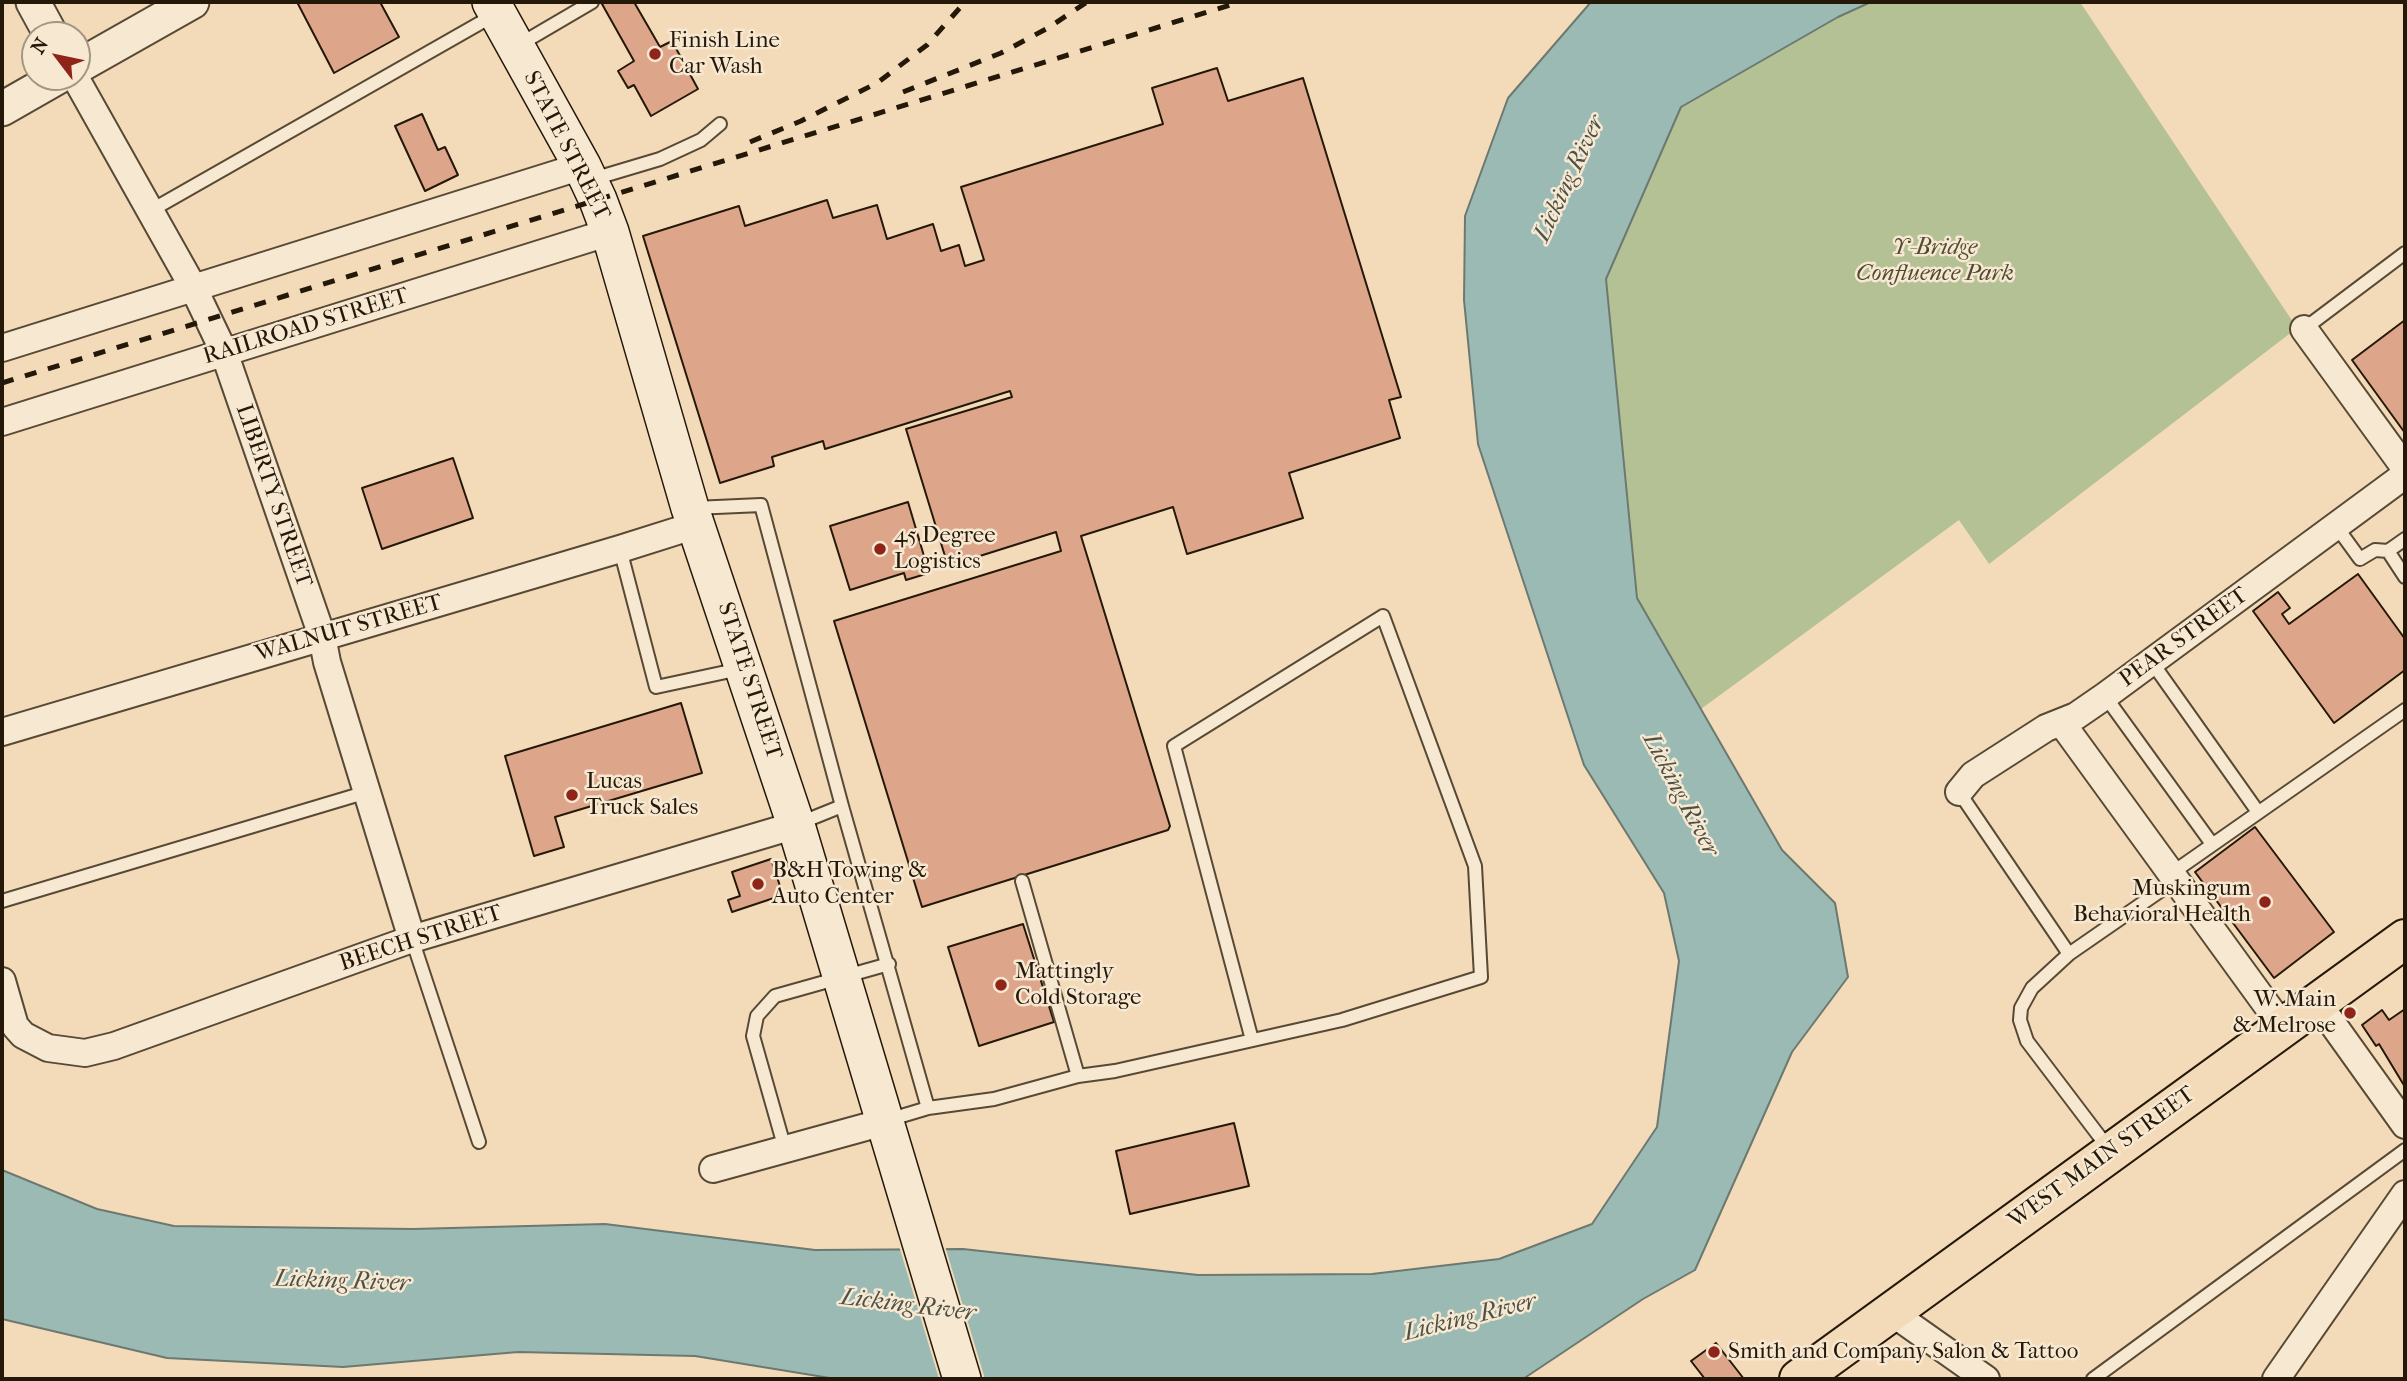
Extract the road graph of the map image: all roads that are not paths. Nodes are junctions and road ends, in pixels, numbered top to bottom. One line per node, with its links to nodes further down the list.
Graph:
1 (33, 2): 5 (street)
2 (192, 2): 7 (street)
3 (592, 2): 6 (lane)
4 (494, 8): 6 (main road, STATE STREET); 13 (lane)
5 (43, 21)
6 (515, 47): 12 (main road, STATE STREET)
7 (91, 58)
8 (34, 91): 10 (street)
9 (83, 91): 13 (street, LIBERTY STREET)
10 (2, 109)
11 (720, 124): 12 (lane)
12 (586, 174): 14 (main road, STATE STREET); 16 (street)
13 (149, 211): 16 (street, LIBERTY STREET)
14 (610, 232): 19 (street, RAILROAD STREET); 23 (main road, STATE STREET)
15 (2405, 253): 17 (lane)
16 (193, 287): 18 (street); 19 (street, LIBERTY STREET)
17 (2304, 329): 21 (street)
18 (2, 348)
19 (224, 352): 20 (street, RAILROAD STREET); 29 (street, LIBERTY STREET)
20 (2, 422)
21 (2405, 468)
22 (2405, 475): 24 (street, PEAR STREET)
23 (693, 517): 26 (street, WALNUT STREET); 31 (main road, STATE STREET); 38 (lane)
24 (2336, 526): 27 (lane); 30 (street, PEAR STREET)
25 (2405, 539): 27 (lane)
26 (620, 550): 29 (street, WALNUT STREET); 31 (lane)
27 (2388, 551): 28 (lane)
28 (2405, 578)
29 (321, 636): 35 (street, WALNUT STREET); 36 (street, LIBERTY STREET)
30 (2151, 661): 32 (street, PEAR STREET); 39 (lane)
31 (744, 668): 40 (main road, STATE STREET)
32 (2105, 696): 34 (street, PEAR STREET); 41 (lane)
33 (2405, 710): 39 (lane)
34 (2060, 722): 37 (street, PEAR STREET); 42 (street)
35 (2, 732)
36 (367, 792): 44 (lane); 45 (street, LIBERTY STREET)
37 (1959, 792): 47 (lane)
38 (842, 806): 40 (lane); 48 (lane)
39 (2258, 812): 41 (lane)
40 (796, 825): 45 (street, BEECH STREET); 49 (main road, STATE STREET)
41 (2213, 844): 42 (lane)
42 (2174, 876): 47 (lane); 52 (street)
43 (1022, 881): 54 (lane)
44 (2, 901)
45 (411, 939): 50 (street, BEECH STREET); 58 (lane)
46 (2405, 939): 51 (main road, WEST MAIN STREET)
47 (2069, 954): 61 (lane)
48 (889, 964): 49 (lane); 55 (lane)
49 (841, 977): 56 (main road, STATE STREET); 59 (lane)
50 (2, 981)
51 (2317, 1002): 52 (main road, WEST MAIN STREET); 57 (street)
52 (2282, 1027): 61 (main road, WEST MAIN STREET)
53 (1252, 1040): 53 (lane); 54 (lane)
54 (1078, 1076): 55 (lane)
55 (928, 1108): 56 (lane)
56 (884, 1122): 59 (street); 65 (main road, STATE STREET)
57 (2405, 1125)
58 (480, 1142)
59 (785, 1149): 62 (street)
60 (2405, 1150): 68 (lane)
61 (2110, 1151): 64 (main road, WEST MAIN STREET)
62 (713, 1169)
63 (2405, 1194): 69 (street)
64 (1891, 1312): 66 (main road, WEST MAIN STREET); 67 (street)
65 (962, 1379)
66 (1799, 1379)
67 (1986, 1379)
68 (2093, 1379)
69 (2276, 1379)

